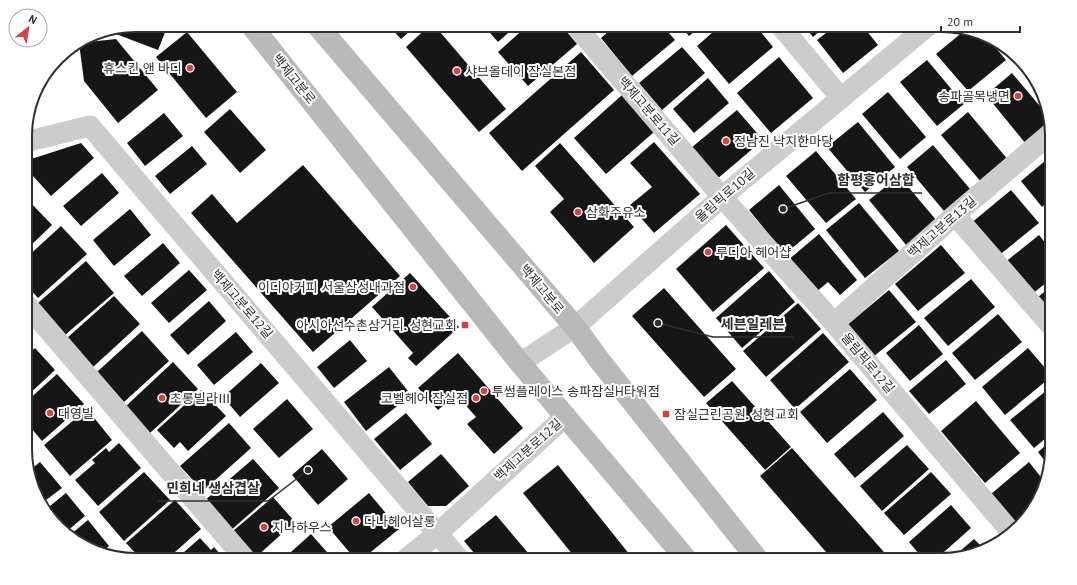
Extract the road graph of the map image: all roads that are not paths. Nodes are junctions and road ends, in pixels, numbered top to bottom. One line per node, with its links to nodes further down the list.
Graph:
1 (257, 32): 15 (main road, 백제고분로)
2 (323, 32): 14 (main road, 백제고분로)
3 (581, 32): 9 (street, 백제고분로11길)
4 (786, 32): 6 (street)
5 (921, 32): 6 (street, 올림픽로10길)
6 (841, 98): 9 (street, 올림픽로10길)
7 (1045, 138): 10 (street, 백제고분로13길)
8 (32, 140): 18 (street, 백제고분로12길)
9 (722, 197): 13 (street, 올림픽로12길); 14 (street, 올림픽로10길)
10 (954, 215): 12 (street); 13 (street, 백제고분로13길)
11 (32, 311): 19 (street)
12 (1045, 319)
13 (834, 323): 17 (street, 올림픽로12길)
14 (575, 327): 15 (street, 올림픽로10길); 23 (main road, 백제고분로)
15 (520, 363): 16 (main road, 백제고분로)
16 (566, 416): 18 (street, 백제고분로12길); 22 (main road, 백제고분로)
17 (1008, 528)
18 (438, 533): 20 (street, 백제고분로12길); 21 (street, 백제고분로12길)
19 (240, 553)
20 (414, 553)
21 (454, 553)
22 (680, 553)
23 (752, 553)

